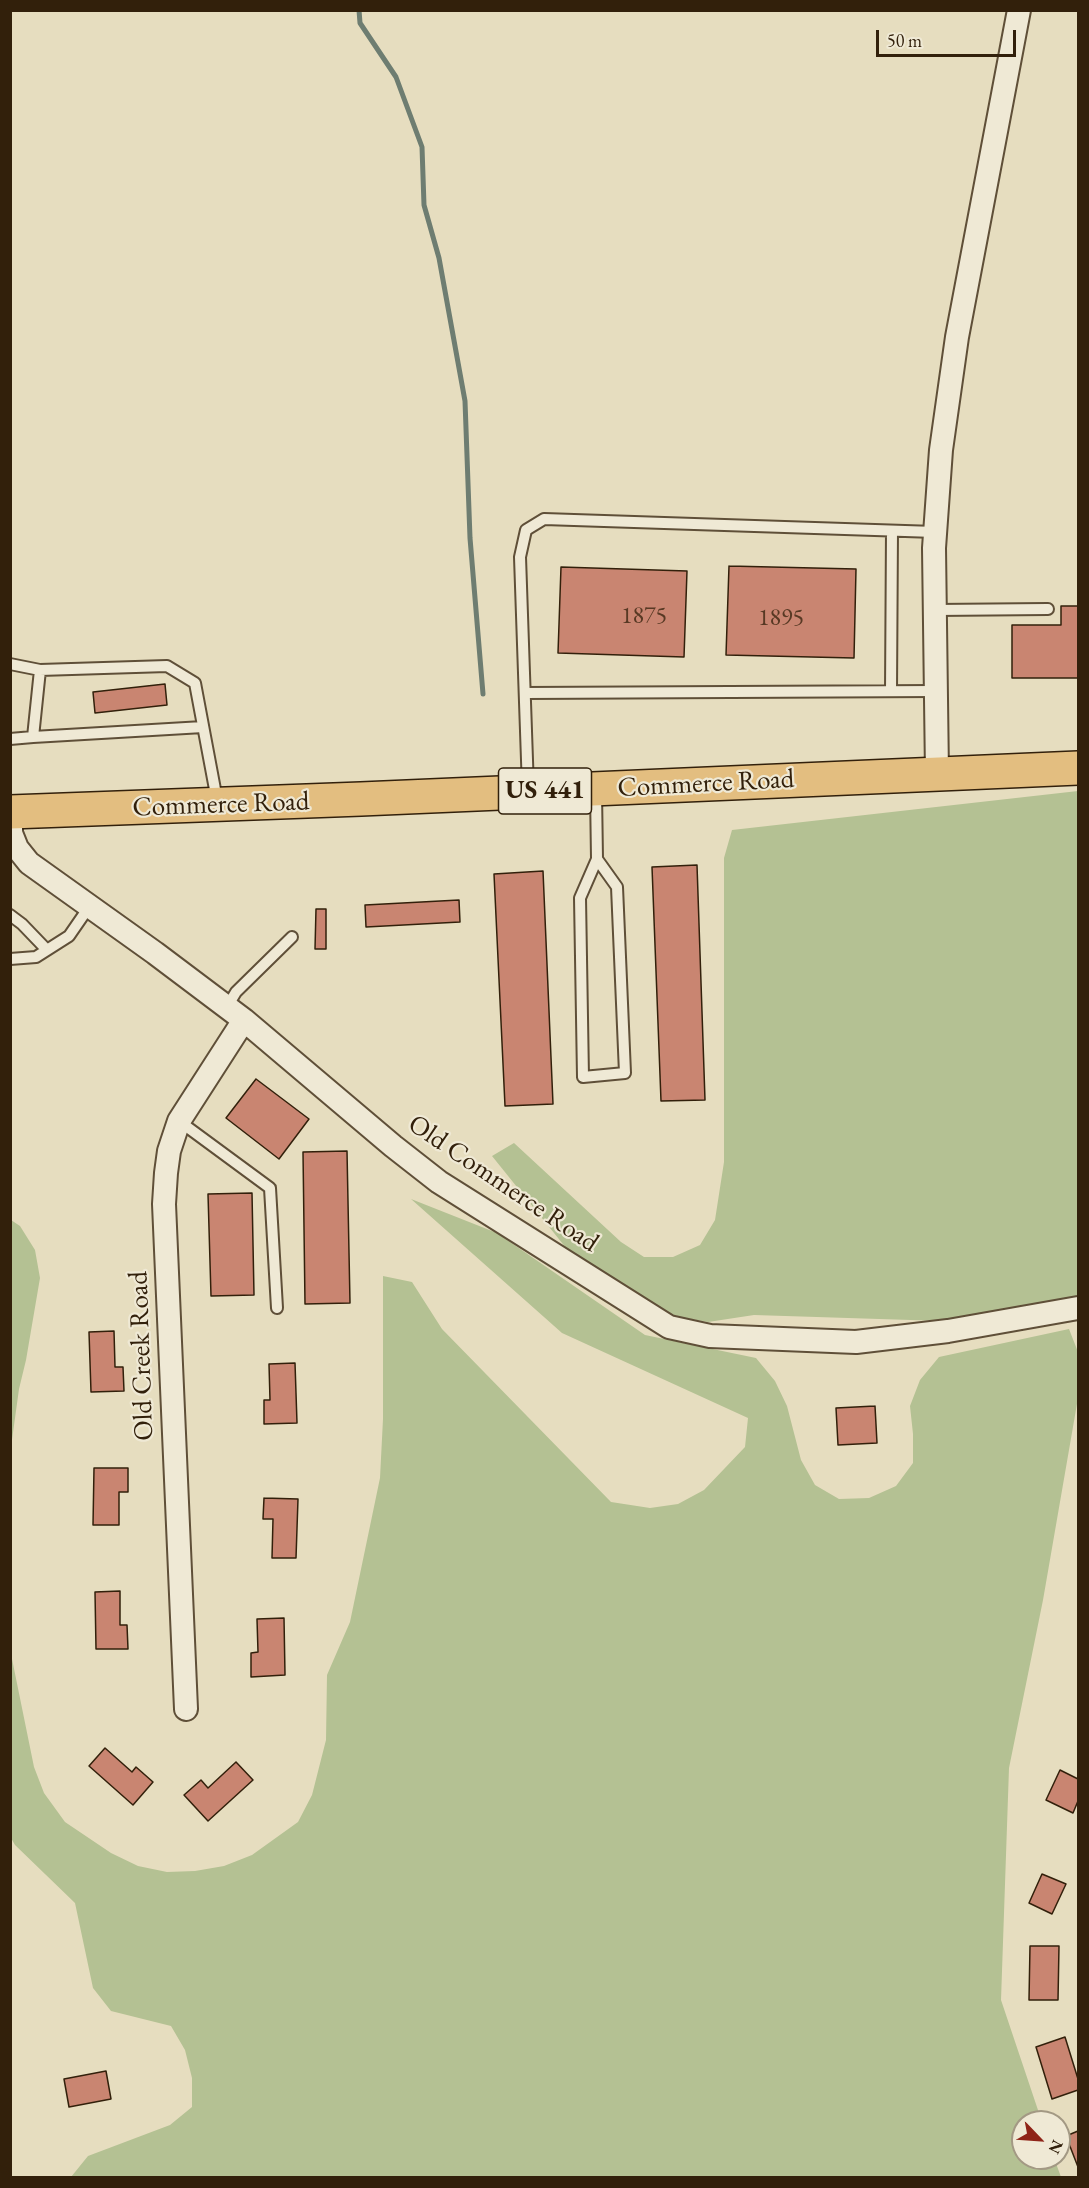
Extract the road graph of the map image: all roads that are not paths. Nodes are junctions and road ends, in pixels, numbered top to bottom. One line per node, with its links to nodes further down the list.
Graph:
1 (1019, 10): 3 (street)
2 (892, 531): 3 (lane); 8 (lane); 10 (lane)
3 (935, 532): 5 (street)
4 (1048, 609): 5 (lane)
5 (935, 610): 9 (street)
6 (10, 664): 7 (lane)
7 (40, 670): 11 (lane); 12 (lane)
8 (891, 691): 9 (lane); 10 (lane)
9 (936, 691): 15 (street)
10 (525, 693): 17 (lane)
11 (203, 727): 12 (lane); 18 (lane)
12 (33, 736): 13 (lane)
13 (10, 739)
14 (1078, 768): 15 (highway, Commerce Road / US 441)
15 (937, 774): 16 (highway, Commerce Road / US 441)
16 (596, 789): 17 (highway, Commerce Road / US 441); 20 (lane)
17 (528, 792): 18 (highway, Commerce Road / US 441)
18 (218, 805): 19 (highway, Commerce Road / US 441)
19 (10, 812): 21 (street, Old Commerce Road)
20 (597, 859): 20 (lane)
21 (89, 907): 24 (lane); 26 (street, Old Commerce Road)
22 (10, 915): 24 (lane)
23 (292, 937): 26 (lane)
24 (47, 950): 25 (lane)
25 (10, 959)
26 (235, 1014): 27 (street, Old Creek Road); 29 (street, Old Commerce Road)
27 (179, 1121): 28 (lane); 30 (street, Old Creek Road)
28 (277, 1308)
29 (1078, 1308)
30 (186, 1709)

